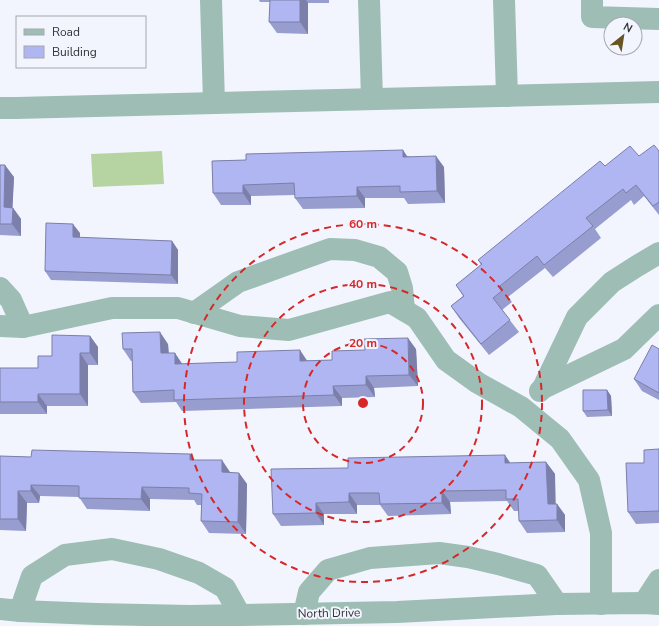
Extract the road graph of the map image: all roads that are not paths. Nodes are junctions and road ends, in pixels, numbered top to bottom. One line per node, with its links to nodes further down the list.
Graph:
1 (211, 0): 9 (street)
2 (369, 0): 8 (street)
3 (504, 0): 7 (street)
4 (592, 0): 5 (street)
5 (659, 19)
6 (659, 92): 7 (street)
7 (506, 96): 8 (street)
8 (372, 99): 9 (street)
9 (214, 103): 10 (street)
10 (0, 108)
11 (659, 253): 18 (street)
12 (0, 288): 17 (street)
13 (404, 310): 14 (street); 14 (street); 19 (street)
14 (194, 313): 17 (street)
15 (659, 315): 18 (street)
16 (0, 326): 17 (street)
17 (23, 327)
18 (543, 388): 19 (street)
19 (521, 407): 22 (street)
20 (659, 580): 23 (street)
21 (557, 604): 22 (street, North Drive); 25 (street); 27 (street, North Drive)
22 (601, 604): 23 (street, North Drive)
23 (651, 604)
24 (10, 610): 26 (street, North Drive); 26 (street)
25 (304, 614): 26 (street, North Drive); 27 (street, North Drive)
26 (240, 615)
27 (397, 619)

